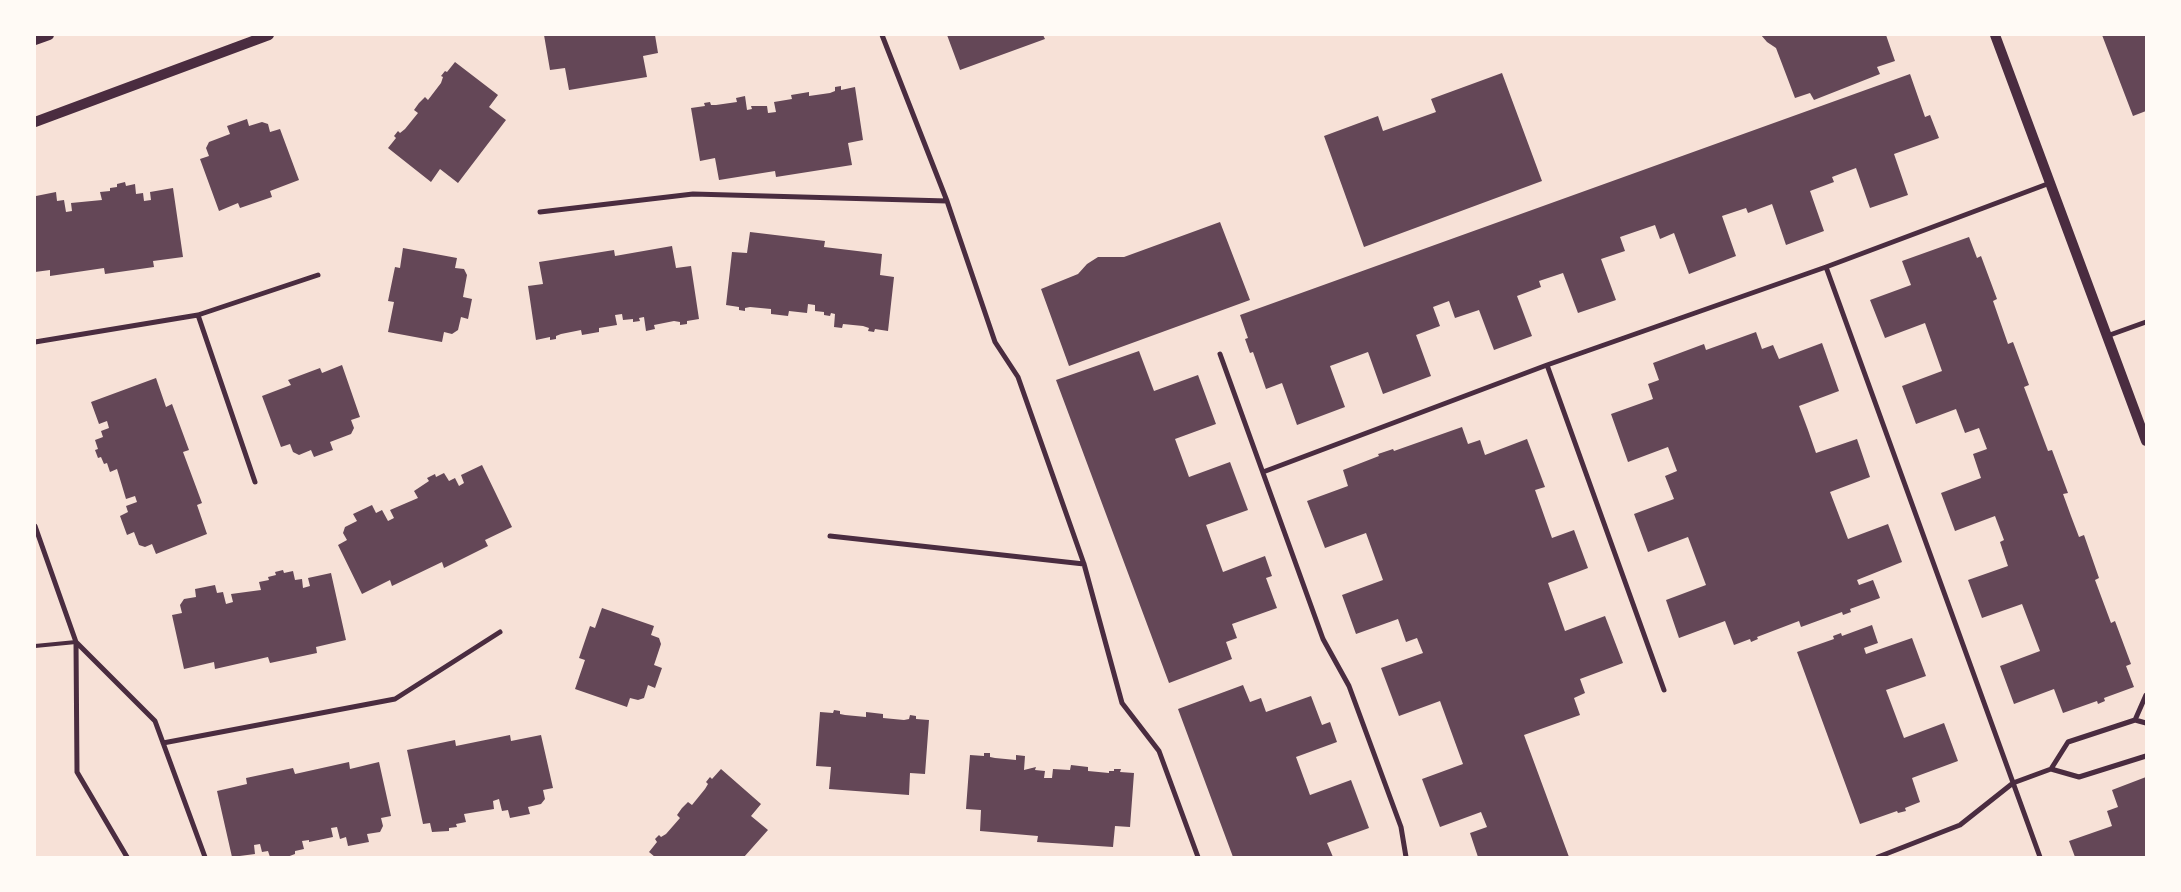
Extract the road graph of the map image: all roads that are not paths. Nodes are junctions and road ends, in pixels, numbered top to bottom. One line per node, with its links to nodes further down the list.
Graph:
1 (49, 35): 5 (main road)
2 (269, 35): 6 (main road)
3 (882, 35): 8 (street)
4 (1995, 35): 7 (main road)
5 (35, 40)
6 (35, 122)
7 (2050, 183): 10 (street); 14 (main road)
8 (947, 201): 9 (street); 23 (street)
9 (540, 212)
10 (1826, 267): 17 (street); 34 (street)
11 (318, 276): 12 (street)
12 (198, 315): 15 (street); 20 (street)
13 (2146, 322): 14 (street)
14 (2107, 336): 18 (main road)
15 (35, 342)
16 (1220, 354): 19 (street)
17 (1547, 365): 19 (street); 27 (street)
18 (2146, 442)
19 (1263, 472): 38 (street)
20 (255, 482)
21 (35, 526): 25 (street)
22 (830, 536): 23 (street)
23 (1084, 564): 37 (street)
24 (500, 632): 31 (street)
25 (76, 642): 26 (lane); 31 (street); 35 (street)
26 (35, 646)
27 (1664, 690)
28 (2146, 695): 29 (street)
29 (2135, 720): 30 (street); 33 (street)
30 (2146, 723)
31 (163, 743): 36 (street)
32 (2146, 756): 33 (street)
33 (2050, 769): 34 (street)
34 (2013, 783): 39 (street); 40 (street)
35 (127, 857)
36 (205, 857)
37 (1198, 857)
38 (1406, 857)
39 (1878, 857)
40 (2040, 857)

